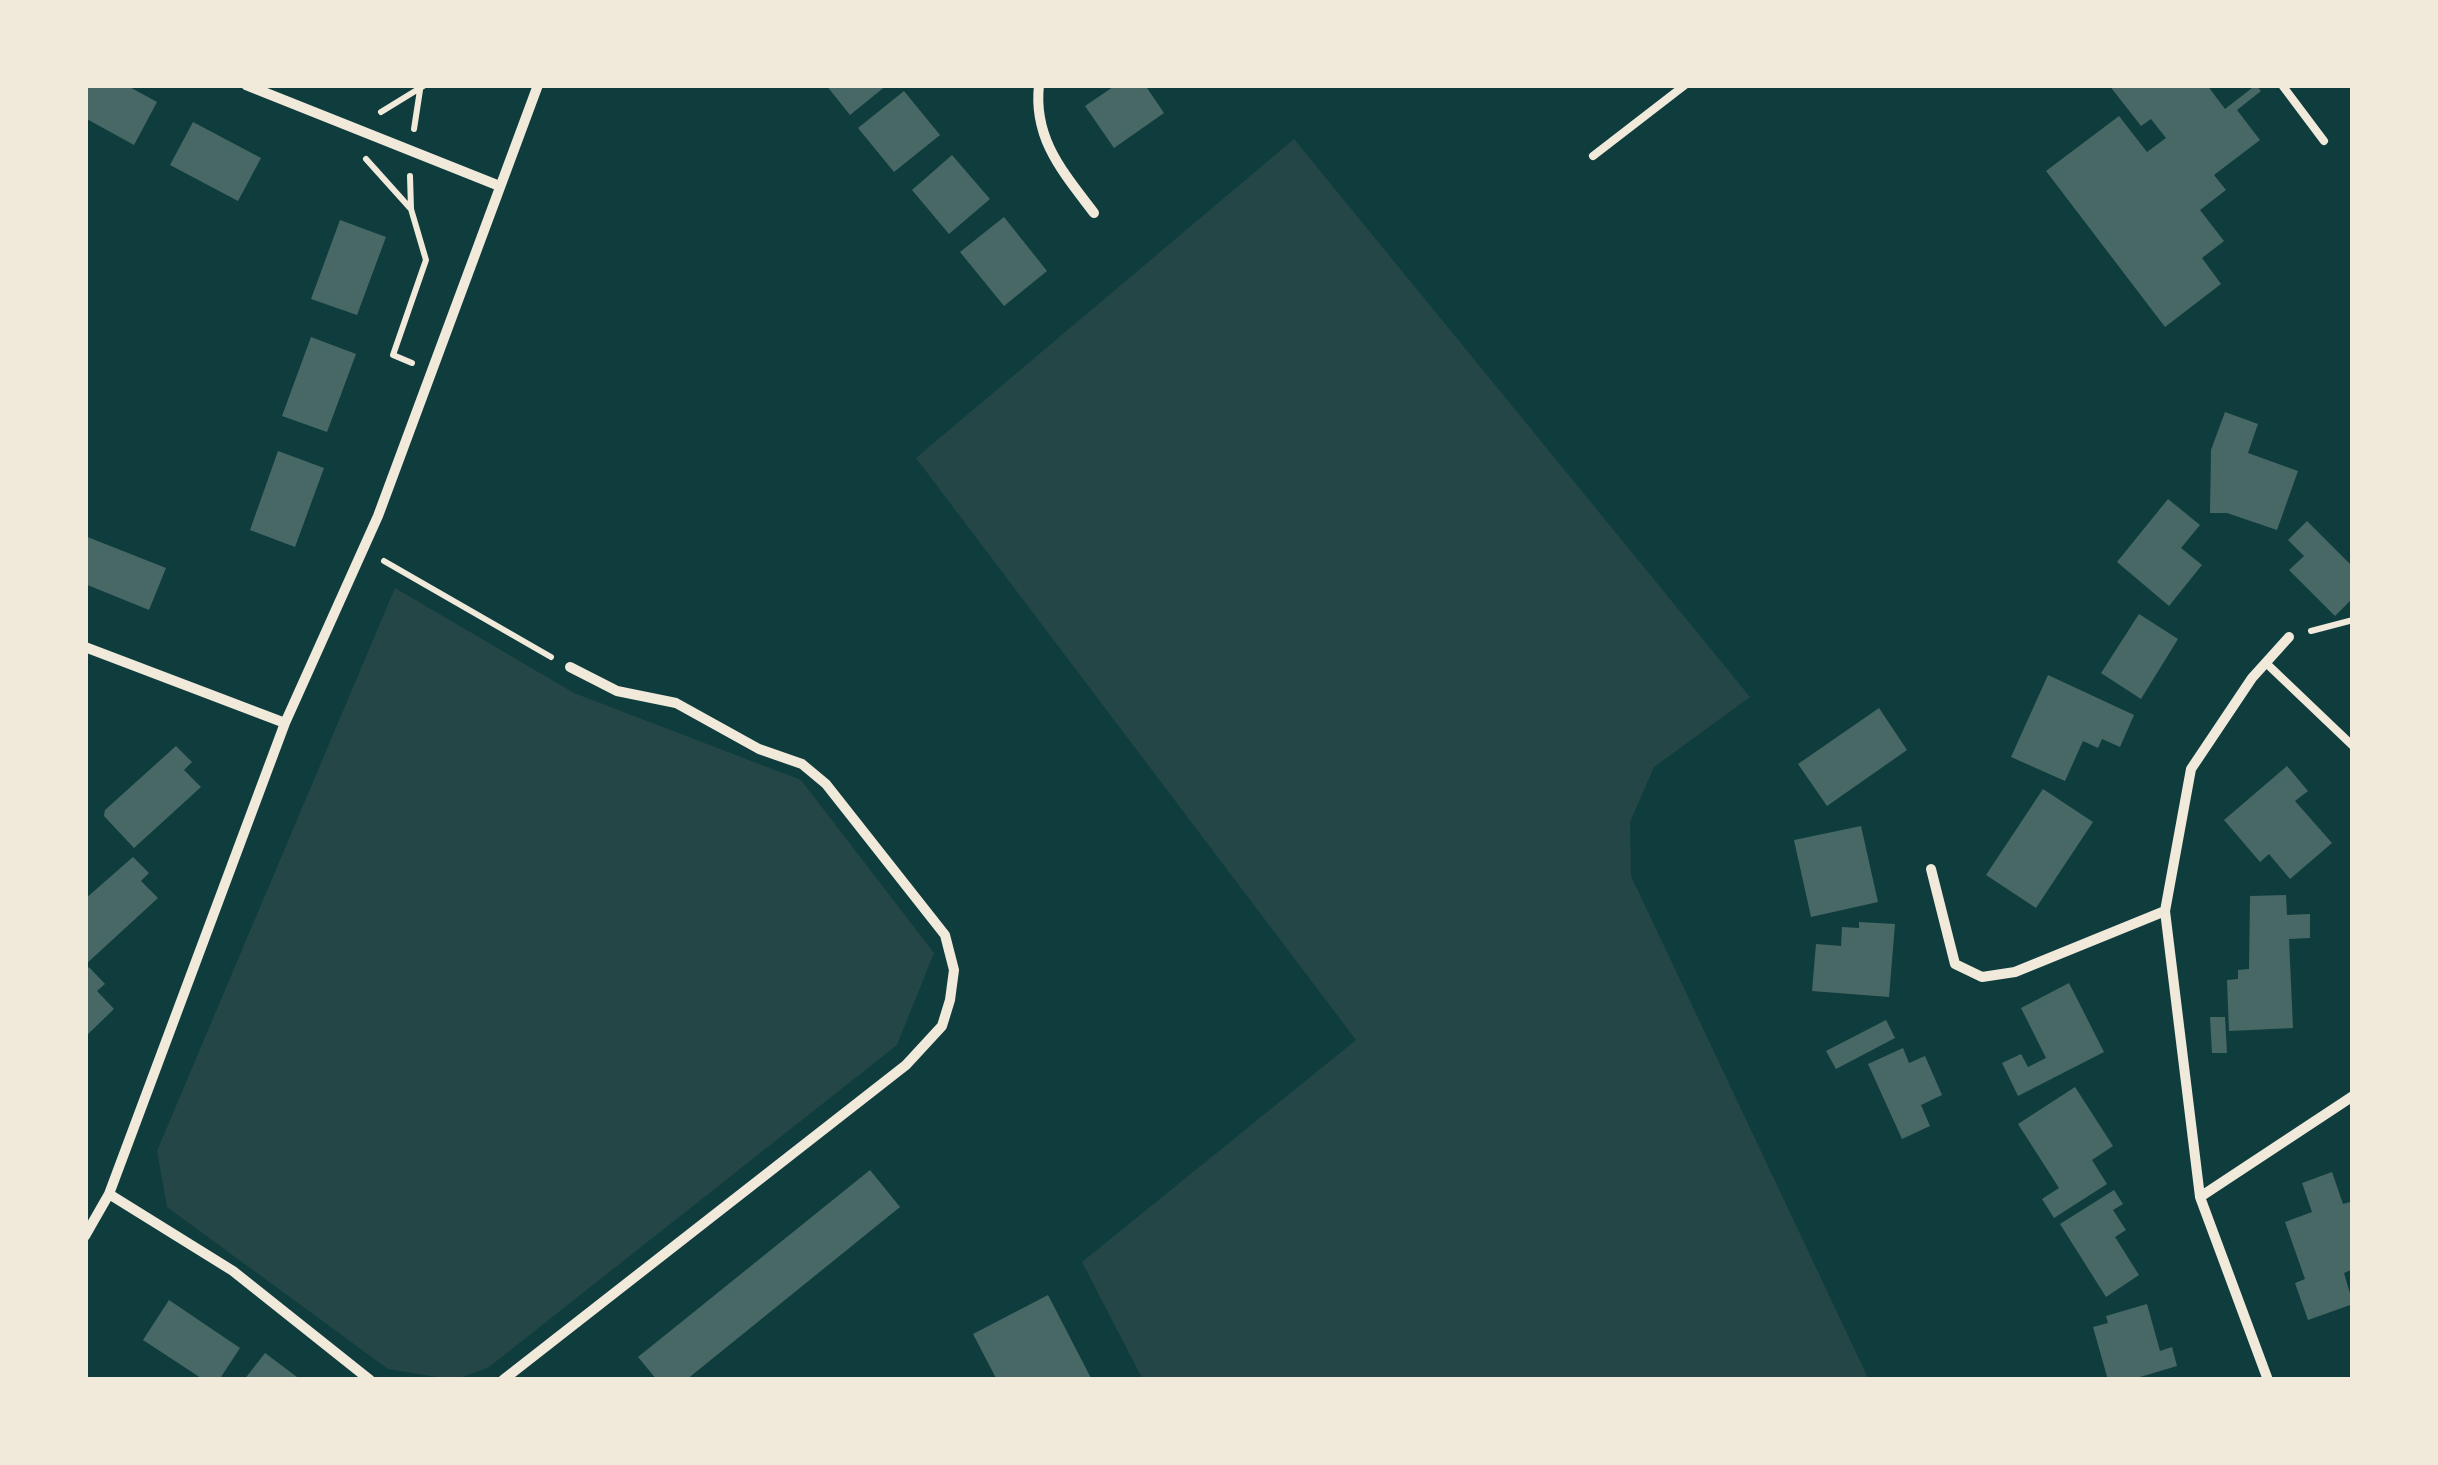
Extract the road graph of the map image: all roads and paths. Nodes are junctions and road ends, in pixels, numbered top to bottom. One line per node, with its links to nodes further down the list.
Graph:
1 (246, 85): 7 (street)
2 (538, 85): 11 (street)
3 (1039, 85): 13 (street)
4 (1685, 85): 10 (lane)
5 (2282, 85): 8 (lane)
6 (422, 88): 7 (path); 9 (path)
7 (359, 132): 9 (street); 12 (path)
8 (2324, 141)
9 (410, 152): 11 (street); 12 (path)
10 (1594, 156)
11 (497, 185): 15 (street)
12 (411, 209): 14 (path)
13 (1094, 213)
14 (393, 354)
15 (364, 550): 20 (path); 21 (street)
16 (2353, 620): 17 (path)
17 (2288, 637): 19 (street)
18 (85, 647): 21 (street)
19 (2266, 663): 22 (lane); 24 (street)
20 (570, 667): 30 (street)
21 (286, 723): 26 (street)
22 (2353, 746)
23 (1930, 869): 24 (street)
24 (2165, 911): 27 (street)
25 (2353, 1096): 27 (street)
26 (109, 1194): 28 (street); 29 (street)
27 (2200, 1197): 31 (street)
28 (85, 1236)
29 (370, 1380)
30 (504, 1380)
31 (2268, 1380)

